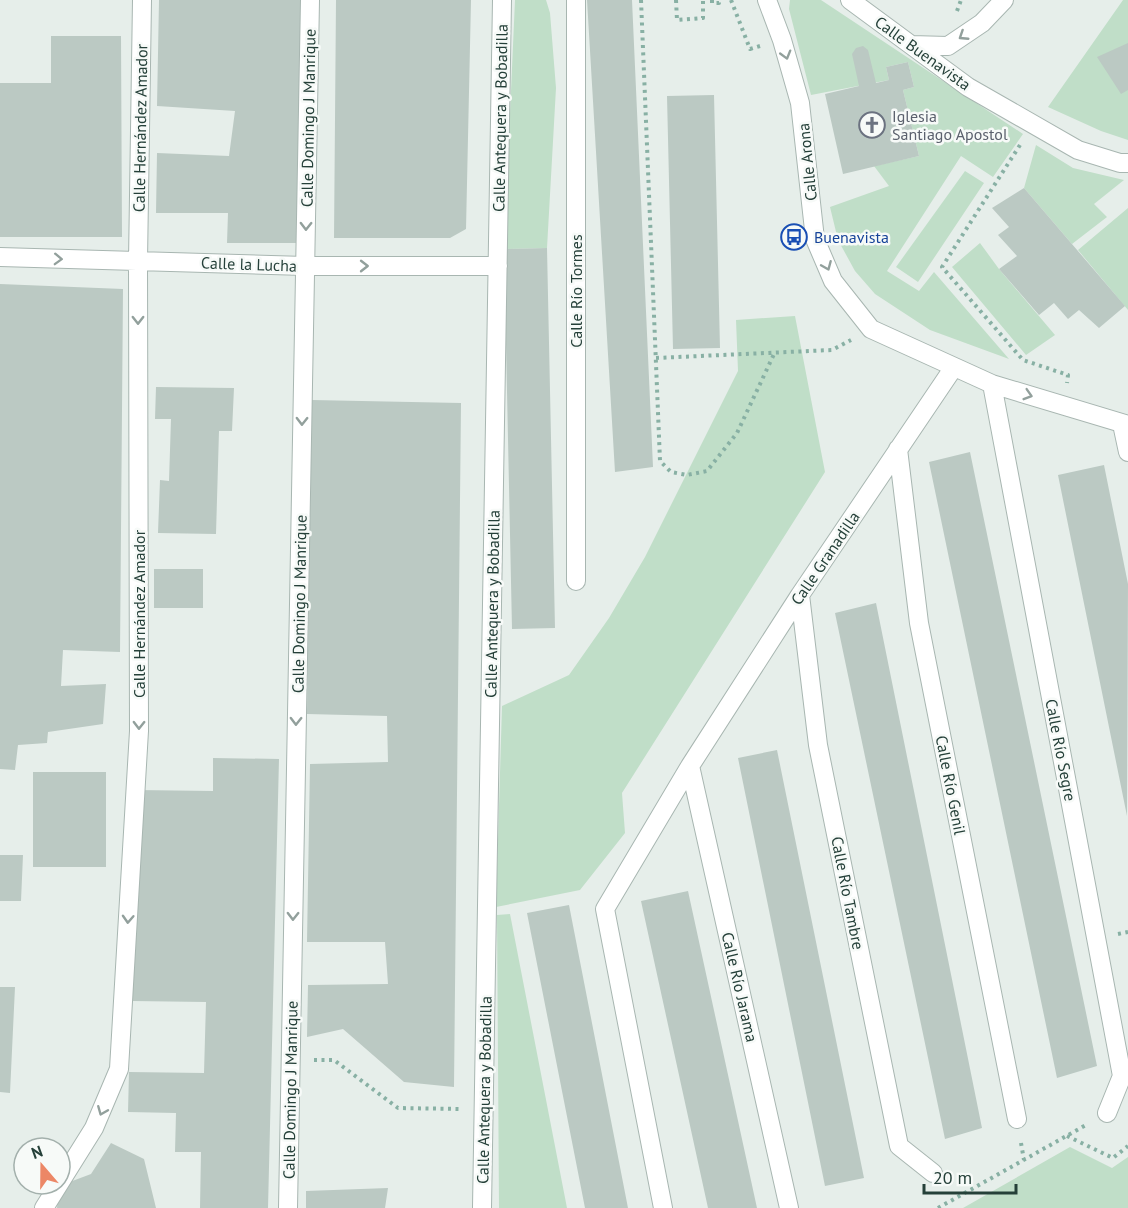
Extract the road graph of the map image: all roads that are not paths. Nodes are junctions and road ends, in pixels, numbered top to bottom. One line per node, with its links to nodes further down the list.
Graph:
1 (142, 0): 11 (street, Calle Hernández Amador)
2 (310, 0): 12 (street, Calle Domingo J Manrique, one-way to 12)
3 (502, 0): 13 (street, Calle Antequera y Bobadilla)
4 (576, 0): 19 (street, Calle Río Tormes)
5 (767, 0): 14 (street, Calle Arona, one-way to 14)
6 (850, 0): 8 (street, Calle Buenavista)
7 (1005, 0): 8 (street, one-way to 8)
8 (911, 45): 9 (street, Calle Buenavista)
9 (1128, 163)
10 (0, 257): 11 (street, Calle la Lucha, one-way to 11)
11 (138, 261): 12 (street, Calle la Lucha); 25 (street, Calle Hernández Amador, one-way to 25)
12 (305, 266): 13 (street, Calle la Lucha, one-way to 13); 26 (street, Calle Domingo J Manrique, one-way to 26)
13 (498, 266): 27 (street, Calle Antequera y Bobadilla)
14 (954, 367): 15 (street); 17 (street, Calle Granadilla)
15 (992, 384): 16 (street, one-way to 16); 22 (street, Calle Río Segre)
16 (1125, 425): 18 (street)
17 (898, 449): 20 (street, Calle Granadilla); 23 (street, Calle Río Genil)
18 (1128, 452)
19 (576, 581)
20 (800, 595): 21 (street, Calle Granadilla); 24 (street, Calle Río Tambre)
21 (690, 766): 28 (street, Calle Granadilla); 29 (street, Calle Río Jarama)
22 (1107, 1113)
23 (1017, 1119)
24 (933, 1173)
25 (44, 1208)
26 (288, 1208)
27 (482, 1208)
28 (663, 1208)
29 (789, 1208)

